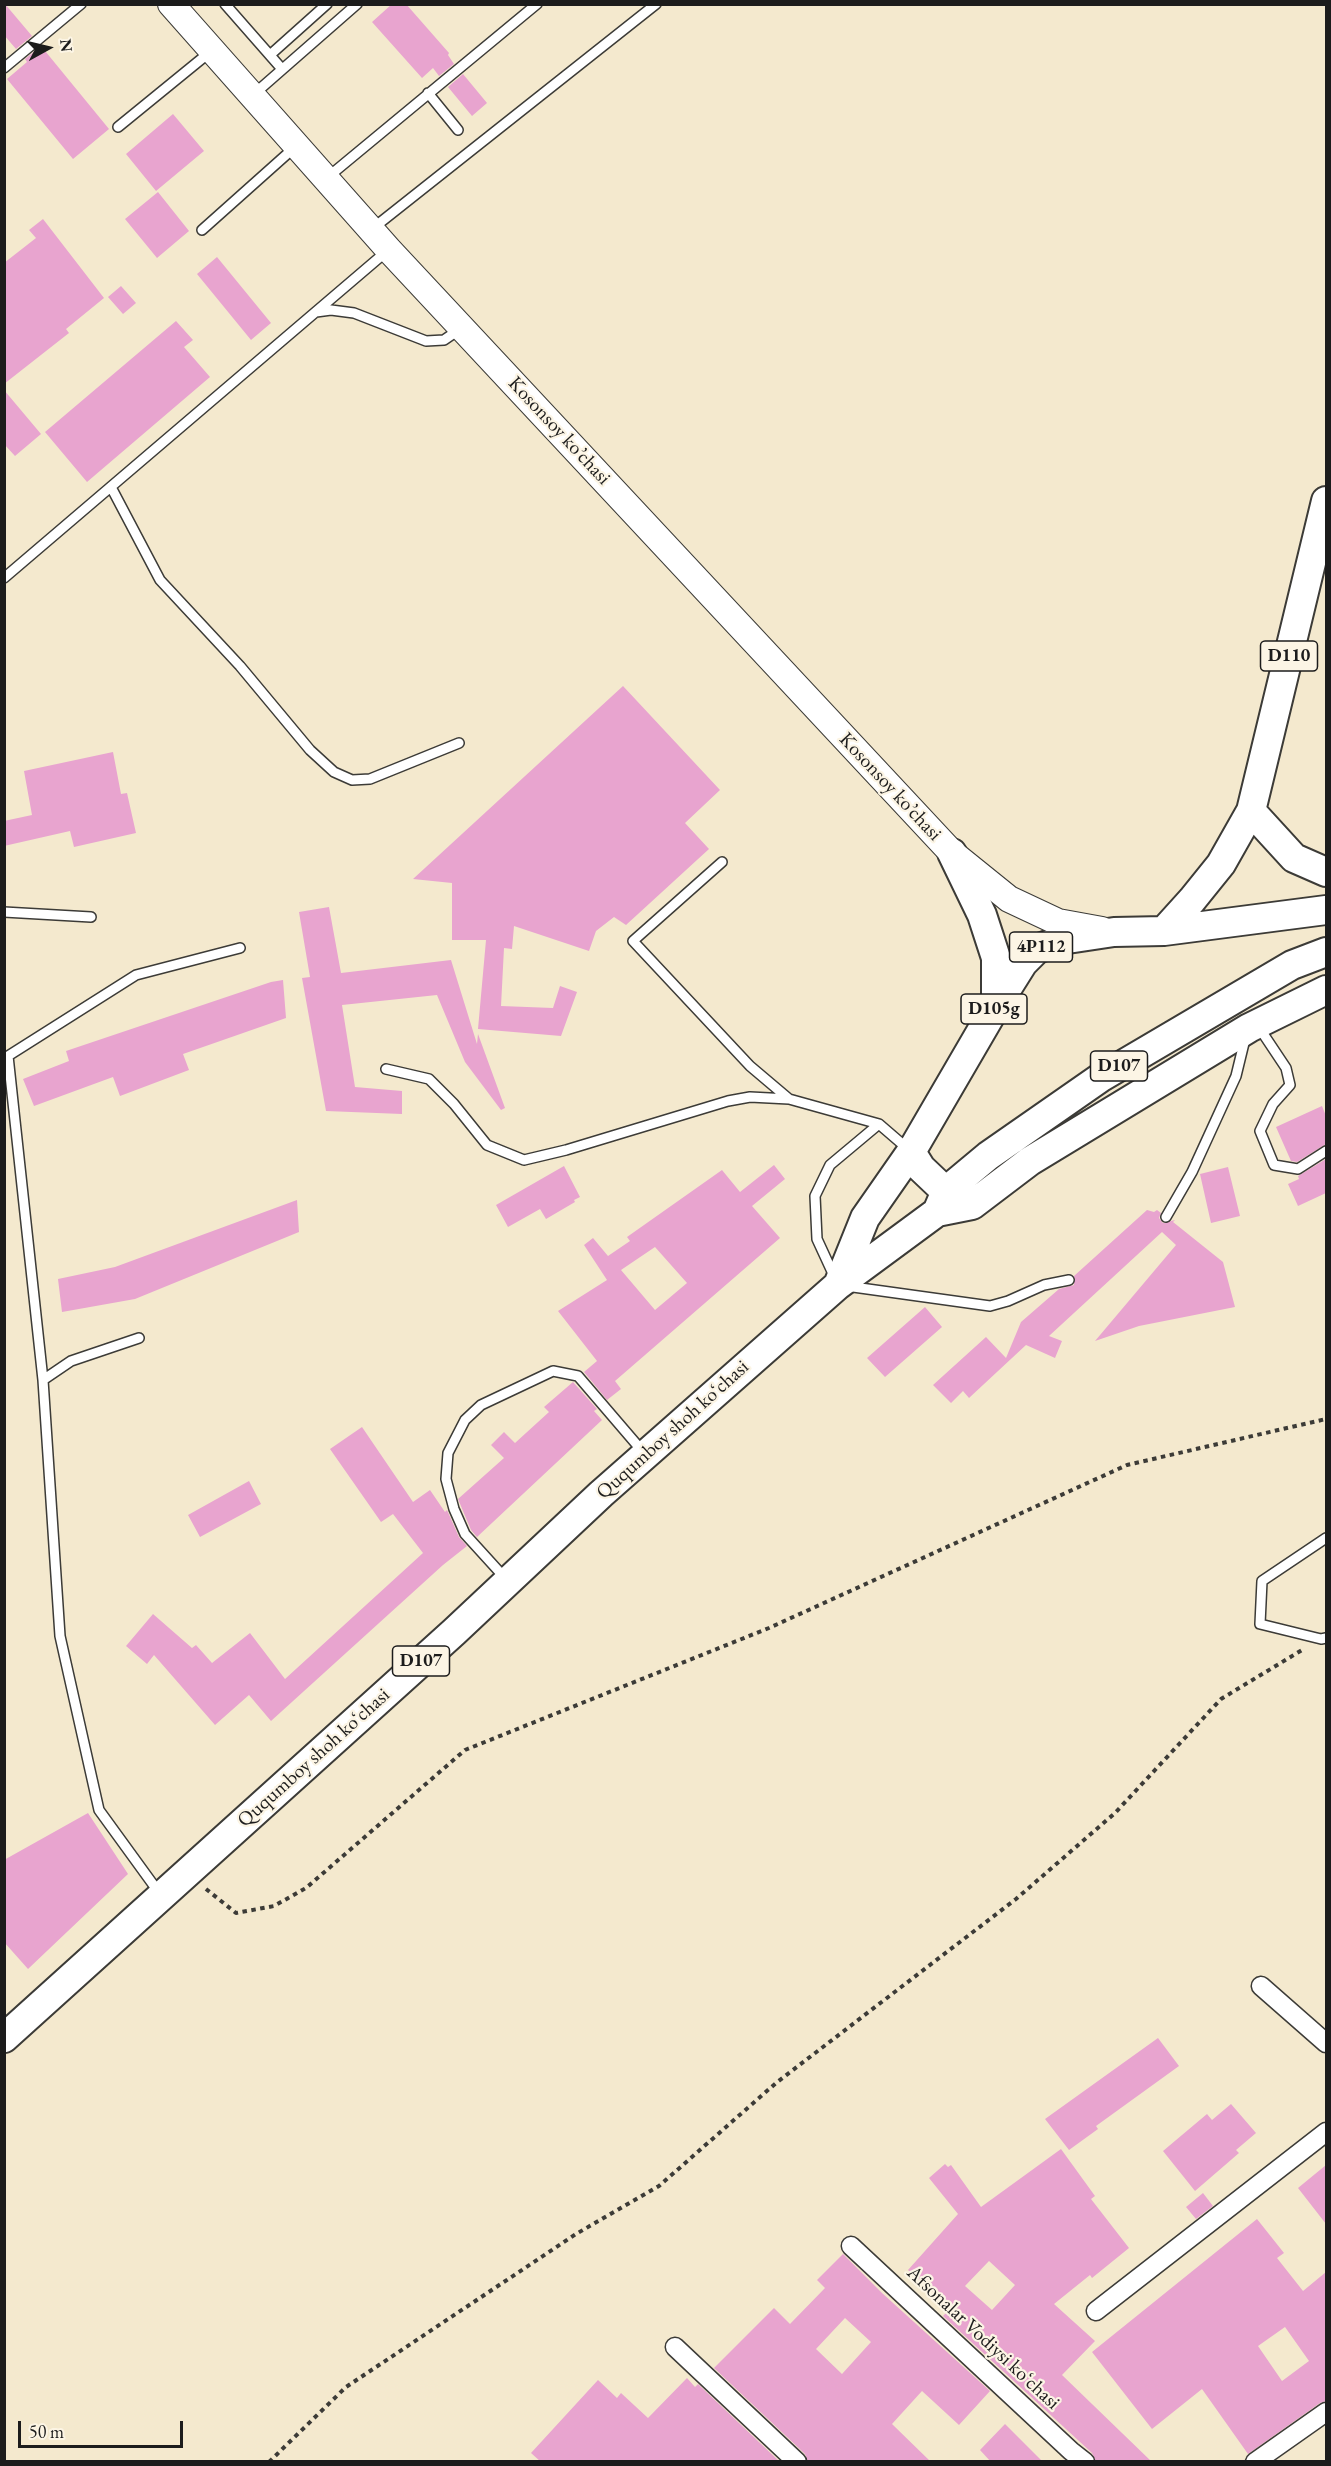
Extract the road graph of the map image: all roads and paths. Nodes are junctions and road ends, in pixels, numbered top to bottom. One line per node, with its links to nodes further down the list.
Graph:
1 (81, 4): 10 (lane)
2 (171, 4): 8 (main road, Kosonsoy ko’chasi / D105g)
3 (225, 4): 9 (lane)
4 (327, 4): 9 (lane)
5 (357, 4): 11 (lane)
6 (537, 4): 12 (lane)
7 (656, 4): 19 (lane)
8 (212, 50): 13 (main road, Kosonsoy ko’chasi / D105g); 14 (lane)
9 (270, 55): 11 (lane)
10 (4, 68)
11 (282, 69): 13 (lane)
12 (428, 93): 15 (lane); 17 (lane)
13 (252, 96): 16 (main road, Kosonsoy ko’chasi / D105g)
14 (118, 128)
15 (458, 130)
16 (297, 146): 17 (main road, Kosonsoy ko’chasi / D105g); 18 (lane)
17 (326, 178): 19 (main road, Kosonsoy ko’chasi / D105g)
18 (202, 230)
19 (372, 230): 20 (main road, Kosonsoy ko’chasi / D105g)
20 (389, 249): 21 (lane); 22 (main road, Kosonsoy ko’chasi / D105g)
21 (316, 312): 22 (lane); 23 (lane)
22 (462, 327): 28 (main road, Kosonsoy ko’chasi / D105g)
23 (111, 487): 25 (lane); 26 (lane)
24 (1326, 501): 27 (main road, D110)
25 (4, 578)
26 (459, 743)
27 (1251, 811): 30 (main road); 34 (main road, D110)
28 (952, 853): 35 (main road, D105g); 39 (main road, D105g)
29 (722, 862): 43 (lane)
30 (1326, 873)
31 (1326, 910): 34 (main road)
32 (4, 912): 33 (lane)
33 (91, 917)
34 (1164, 931): 35 (main road)
35 (1114, 932): 39 (main road, 4P112)
36 (240, 948): 52 (lane)
37 (1326, 952): 47 (main road, D107)
38 (1326, 990): 41 (main road, D107)
39 (996, 1006): 46 (main road, D105g)
40 (1326, 1011): 41 (main road)
41 (1255, 1025): 45 (lane); 47 (main road, D107); 48 (lane)
42 (386, 1069): 43 (lane)
43 (789, 1099): 44 (lane)
44 (879, 1124): 46 (lane); 50 (lane)
45 (1326, 1151)
46 (911, 1152): 47 (main road); 50 (main road, D105g)
47 (943, 1208): 50 (main road, D107)
48 (1166, 1217)
49 (1069, 1280): 50 (lane)
50 (838, 1285): 54 (main road, Ququmboy shoh koʻchasi / D107)
51 (139, 1338): 52 (lane)
52 (44, 1380): 59 (lane)
53 (1326, 1419): 58 (path)
54 (646, 1454): 56 (main road, Ququmboy shoh koʻchasi / D107); 56 (lane)
55 (1326, 1538): 57 (lane)
56 (507, 1581): 58 (main road, Ququmboy shoh koʻchasi / D107)
57 (1324, 1639): 68 (path)
58 (187, 1874): 59 (main road, Ququmboy shoh koʻchasi / D107)
59 (162, 1896): 61 (main road, Ququmboy shoh koʻchasi / D107)
60 (1261, 1986): 62 (street)
61 (4, 2038)
62 (1326, 2043)
63 (1326, 2132): 65 (street)
64 (851, 2246): 70 (street, Afsonalar Vodiysi koʻchasi)
65 (1096, 2311)
66 (675, 2348): 69 (street)
67 (1326, 2412): 71 (street)
68 (268, 2462)
69 (797, 2462)
70 (1085, 2462)
71 (1255, 2462)

